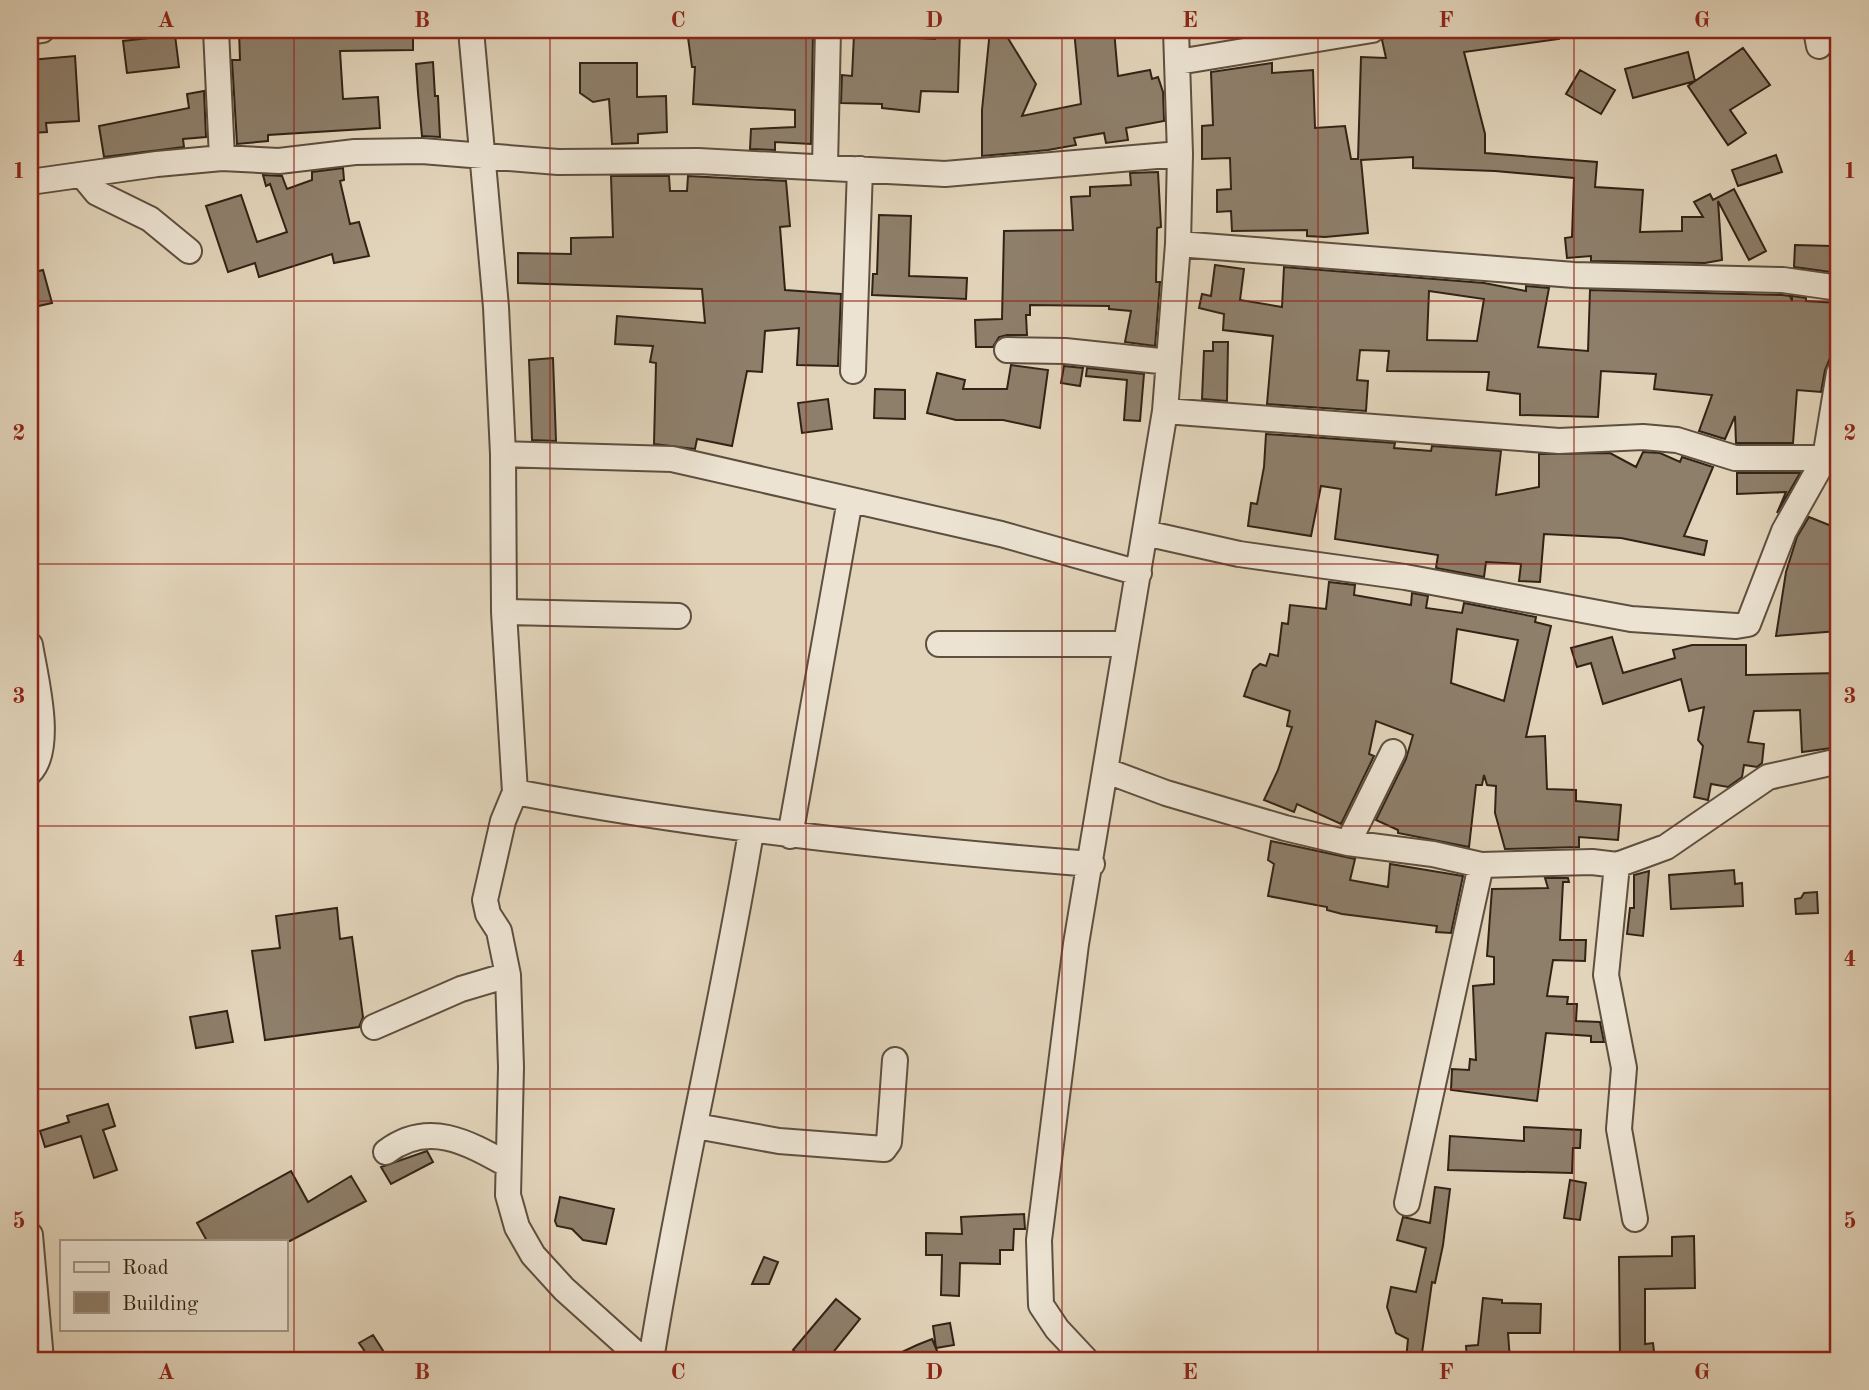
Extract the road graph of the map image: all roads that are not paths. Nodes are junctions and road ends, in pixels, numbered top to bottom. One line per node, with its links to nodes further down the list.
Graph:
1 (42, 30): 7 (street)
2 (216, 30): 11 (street)
3 (471, 30): 10 (street)
4 (828, 30): 12 (street)
5 (1176, 30): 8 (street)
6 (1372, 30): 8 (street)
7 (30, 32)
8 (1178, 62): 9 (street)
9 (1180, 154): 13 (street); 16 (street)
10 (480, 155): 11 (street); 12 (street); 24 (street)
11 (222, 158): 14 (street)
12 (825, 166): 13 (street)
13 (860, 169): 21 (street)
14 (83, 176): 15 (street); 17 (street)
15 (30, 182)
16 (1178, 244): 18 (street); 20 (street)
17 (189, 251)
18 (1839, 288)
19 (1007, 350): 20 (street)
20 (1170, 362): 23 (street)
21 (853, 371)
22 (1839, 373): 25 (street)
23 (1165, 411): 25 (street); 27 (street)
24 (503, 454): 26 (street); 29 (street)
25 (1825, 458): 27 (street)
26 (850, 500): 28 (street); 40 (street)
27 (1145, 533): 28 (street)
28 (1139, 573): 32 (street)
29 (504, 612): 30 (street); 38 (street)
30 (678, 616)
31 (939, 644): 32 (street)
32 (1126, 644): 36 (street)
33 (30, 645): 37 (street)
34 (1393, 752): 41 (street)
35 (1839, 761): 44 (street)
36 (1107, 771): 41 (street); 42 (street)
37 (30, 772)
38 (515, 792): 39 (street); 45 (street)
39 (751, 832): 40 (street); 48 (street)
40 (790, 836): 42 (street)
41 (1348, 843): 43 (street)
42 (1092, 864): 57 (street)
43 (1481, 865): 44 (street); 51 (street)
44 (1617, 865): 52 (street)
45 (508, 975): 46 (street); 50 (street)
46 (374, 1027)
47 (895, 1060): 48 (street)
48 (696, 1126): 56 (street)
49 (386, 1152): 50 (street)
50 (508, 1165): 55 (street)
51 (1407, 1203)
52 (1635, 1219)
53 (30, 1235): 54 (street)
54 (41, 1360)
55 (643, 1360)
56 (651, 1360)
57 (1086, 1360)

